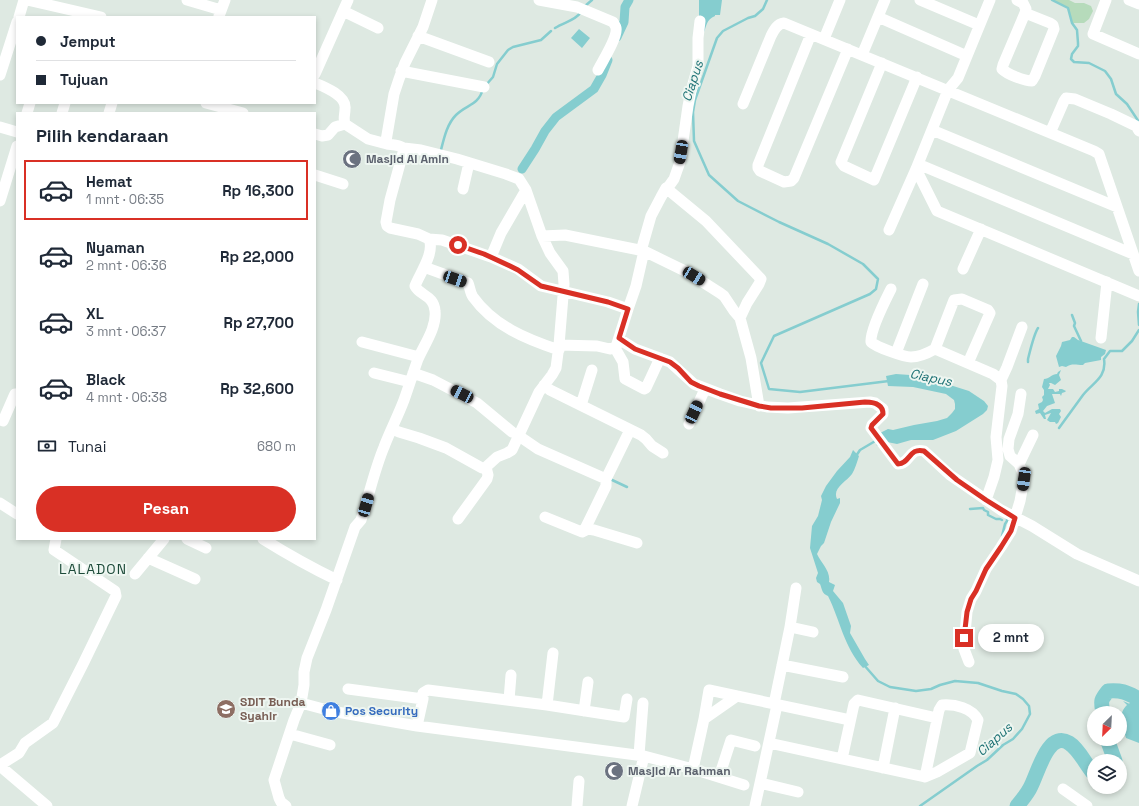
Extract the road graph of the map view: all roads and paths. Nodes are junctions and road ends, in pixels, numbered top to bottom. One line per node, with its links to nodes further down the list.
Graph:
1 (25, 0): 17 (street); 18 (street)
2 (187, 0): 14 (street)
3 (348, 0): 15 (street)
4 (432, 0): 25 (street)
5 (539, 0): 33 (street)
6 (840, 0): 26 (street)
7 (885, 0): 19 (street)
8 (920, 0): 22 (street)
9 (990, 0): 22 (street)
10 (1017, 0): 16 (street)
11 (1106, 0): 28 (street)
12 (1128, 0): 13 (street)
13 (1139, 4)
14 (222, 9)
15 (343, 11): 23 (street); 35 (street)
16 (1025, 13): 16 (street)
17 (18, 16)
18 (97, 16)
19 (878, 17): 29 (street); 30 (street)
20 (700, 21): 58 (street)
21 (16, 25): 36 (street)
22 (979, 25): 30 (street)
23 (378, 28)
24 (812, 34): 26 (street); 27 (street); 42 (street)
25 (418, 36): 31 (street); 34 (street)
26 (824, 39): 27 (street)
27 (848, 49): 29 (street)
28 (1139, 54)
29 (862, 55): 32 (street)
30 (967, 56): 40 (street)
31 (489, 62)
32 (882, 63): 37 (street); 37 (street)
33 (598, 70)
34 (402, 71): 39 (street); 51 (street)
35 (316, 72)
36 (0, 75)
37 (917, 77): 40 (street)
38 (316, 83): 44 (street)
39 (484, 87)
40 (948, 90): 46 (street); 49 (street)
41 (211, 104): 43 (street)
42 (743, 104)
43 (243, 110)
44 (345, 124): 50 (street); 51 (street)
45 (0, 127): 48 (street)
46 (932, 130): 55 (street); 62 (street)
47 (1139, 131): 49 (street)
48 (16, 132)
49 (1050, 133): 62 (street)
50 (316, 134)
51 (387, 144): 52 (street)
52 (404, 148): 54 (street); 66 (street)
53 (16, 153): 61 (street)
54 (469, 163): 59 (street); 60 (street)
55 (917, 166): 63 (street); 64 (street); 68 (street)
56 (316, 175): 57 (street)
57 (343, 184)
58 (666, 188): 67 (street); 79 (street)
59 (463, 189)
60 (526, 190): 65 (street); 69 (street)
61 (0, 201)
62 (1117, 207): 68 (street)
63 (980, 229): 71 (street); 73 (street)
64 (889, 230)
65 (542, 236): 67 (street); 76 (street)
66 (429, 239): 69 (street); 70 (street)
67 (642, 251): 78 (street); 79 (street)
68 (1133, 254): 72 (street)
69 (491, 257): 76 (street)
70 (424, 267): 84 (street); 87 (street)
71 (963, 270)
72 (1139, 271)
73 (1107, 282): 77 (street); 81 (street)
74 (923, 284): 86 (street)
75 (890, 289): 86 (street)
76 (563, 292): 78 (street); 84 (street)
77 (1139, 296)
78 (628, 309): 83 (street)
79 (740, 318): 99 (street)
80 (1022, 327): 93 (street)
81 (1101, 338)
82 (362, 342): 87 (street)
83 (617, 343): 84 (street); 88 (street); 88 (street)
84 (559, 348): 94 (street)
85 (935, 349): 86 (street); 89 (street); 89 (street)
86 (896, 352)
87 (419, 357): 92 (street)
88 (660, 358): 95 (street)
89 (968, 363): 93 (street)
90 (592, 370): 98 (street)
91 (374, 372): 92 (street)
92 (412, 377): 102 (street); 104 (street)
93 (1001, 380): 110 (street)
94 (544, 385): 98 (street); 104 (street)
95 (705, 389): 99 (street); 101 (street)
96 (16, 394): 100 (street)
97 (1021, 394): 107 (street)
98 (581, 405): 103 (street)
99 (759, 406): 110 (street)
100 (3, 421)
101 (689, 424)
102 (392, 429): 108 (street); 126 (street)
103 (630, 430): 106 (street); 109 (street)
104 (516, 434): 108 (street); 109 (street)
105 (1033, 435): 107 (street)
106 (663, 453)
107 (1019, 464): 115 (street)
108 (486, 467): 114 (street)
109 (606, 479): 116 (street)
110 (986, 500): 115 (street)
111 (0, 503): 112 (street)
112 (16, 513)
113 (545, 516): 116 (street)
114 (458, 518)
115 (1015, 518): 127 (street); 132 (street)
116 (584, 531): 121 (street)
117 (56, 540): 158 (street)
118 (163, 540): 123 (street)
119 (189, 540): 122 (street)
120 (265, 540): 126 (street)
121 (637, 543)
122 (206, 548)
123 (148, 558): 124 (street); 125 (street)
124 (135, 574)
125 (195, 579)
126 (337, 580): 143 (street)
127 (1139, 581)
128 (796, 588): 129 (street)
129 (790, 627): 130 (street); 133 (street)
130 (813, 632)
131 (553, 654): 144 (street)
132 (969, 662)
133 (782, 665): 135 (street); 145 (street)
134 (511, 675): 141 (street)
135 (843, 677)
136 (588, 682): 147 (street)
137 (348, 688): 139 (street)
138 (737, 696): 145 (street); 149 (street); 149 (street)
139 (423, 699): 141 (street); 151 (street)
140 (627, 699): 147 (street)
141 (509, 700): 144 (street)
142 (643, 703): 156 (street)
143 (301, 704): 151 (street); 152 (street)
144 (547, 705): 147 (street)
145 (775, 705): 150 (street); 153 (street)
146 (895, 708): 148 (street); 150 (street); 159 (street)
147 (584, 711)
148 (937, 718): 162 (street); 162 (street)
149 (704, 719): 160 (street)
150 (850, 720): 157 (street)
151 (417, 726): 156 (street)
152 (290, 734): 154 (street); 169 (street)
153 (769, 743): 157 (street); 164 (street)
154 (330, 745)
155 (755, 746): 161 (street)
156 (641, 755): 160 (street); 171 (street)
157 (842, 759): 159 (street)
158 (1, 768): 168 (street)
159 (883, 768): 162 (street)
160 (693, 769): 161 (street)
161 (719, 777): 165 (street)
162 (925, 777)
163 (580, 780): 170 (street)
164 (760, 783): 167 (street); 172 (street)
165 (744, 785)
166 (1063, 789): 173 (street)
167 (798, 792)
168 (46, 806)
169 (286, 806)
170 (577, 806)
171 (632, 806)
172 (755, 806)
173 (1087, 806)

